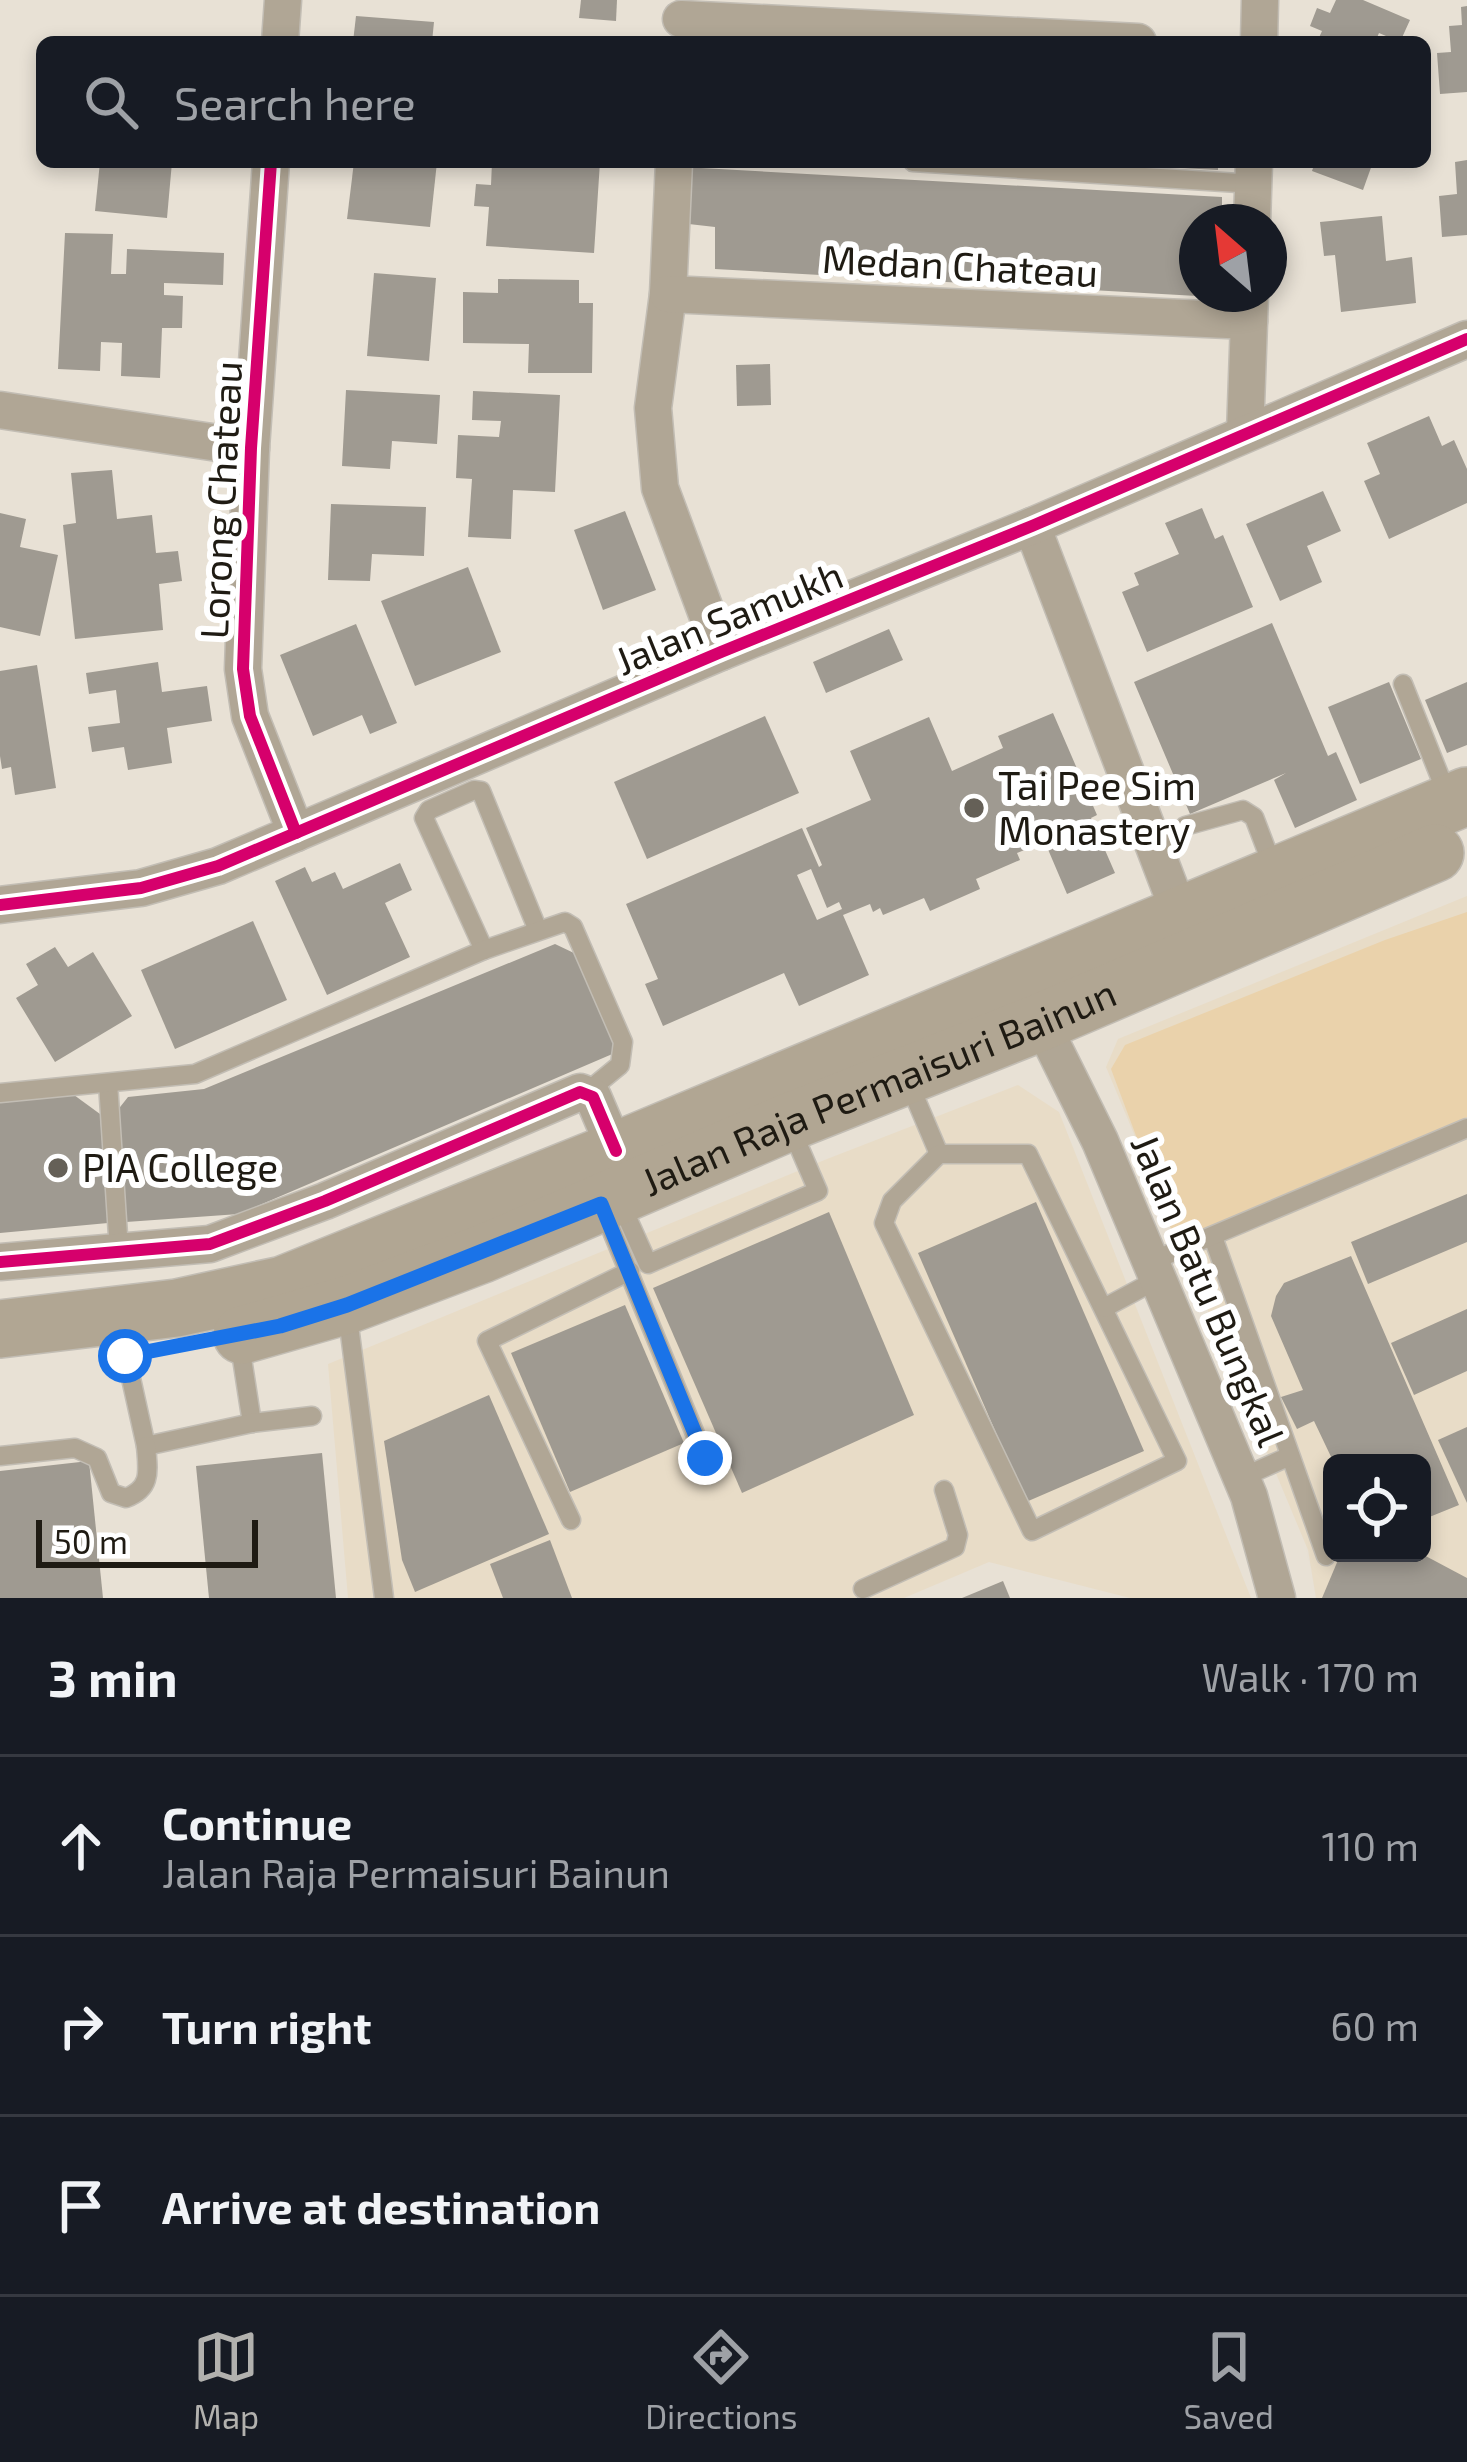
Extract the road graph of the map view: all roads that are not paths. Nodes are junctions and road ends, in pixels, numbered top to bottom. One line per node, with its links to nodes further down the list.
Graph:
1 (283, 0): 4 (street)
2 (1260, 0): 6 (street)
3 (681, 20): 5 (street)
4 (280, 36)
5 (1013, 36)
6 (1258, 36)
7 (271, 168): 18 (street, Lorong Chateau)
8 (674, 168): 12 (street)
9 (1099, 168): 10 (lane)
10 (1254, 173): 11 (street)
11 (1253, 204)
12 (668, 295): 13 (street, Medan Chateau); 20 (street)
13 (1179, 306)
14 (1249, 312): 17 (street)
15 (1467, 340): 17 (street, Jalan Samukh)
16 (0, 410): 18 (street)
17 (1245, 433): 19 (street, Jalan Samukh)
18 (251, 448): 24 (street, Lorong Chateau)
19 (1032, 526): 20 (street, Jalan Samukh); 27 (street)
20 (722, 652): 24 (street, Jalan Samukh)
21 (1403, 684): 22 (lane)
22 (1462, 812): 25 (main road, Jalan Raja Permaisuri Bainun); 30 (main road, Jalan Raja Permaisuri Bainun)
23 (1185, 826): 25 (lane)
24 (296, 832): 26 (street, Jalan Samukh)
25 (1277, 877): 27 (main road, Jalan Raja Permaisuri Bainun)
26 (0, 905)
27 (1181, 917): 31 (main road, Jalan Raja Permaisuri Bainun)
28 (538, 928): 29 (lane); 29 (lane); 33 (lane)
29 (484, 950): 32 (lane)
30 (1042, 1022): 31 (main road); 44 (street, Jalan Batu Bungkal)
31 (901, 1054): 35 (main road, Jalan Raja Permaisuri Bainun); 37 (lane); 38 (main road, Jalan Raja Permaisuri Bainun)
32 (108, 1083): 34 (lane); 41 (lane)
33 (587, 1092): 38 (street, Jalan Raja Permaisuri Bainun); 39 (street)
34 (0, 1093)
35 (789, 1122): 38 (main road, Jalan Raja Permaisuri Bainun); 38 (lane)
36 (1467, 1128): 40 (lane)
37 (939, 1154): 46 (lane); 46 (lane)
38 (611, 1184): 43 (lane); 45 (main road, Jalan Raja Permaisuri Bainun)
39 (339, 1195): 41 (street); 45 (street)
40 (1213, 1237): 44 (lane); 55 (lane)
41 (119, 1251): 42 (street)
42 (0, 1262)
43 (630, 1270): 56 (lane); 59 (lane)
44 (1154, 1271): 46 (lane); 57 (street, Jalan Batu Bungkal)
45 (353, 1280): 47 (main road, Jalan Raja Permaisuri Bainun); 48 (main road, Jalan Raja Permaisuri Bainun); 62 (lane)
46 (1104, 1308)
47 (0, 1329)
48 (239, 1335): 49 (main road, Jalan Raja Permaisuri Bainun); 52 (lane)
49 (125, 1356): 50 (main road, Jalan Raja Permaisuri Bainun); 53 (lane)
50 (0, 1367)
51 (312, 1416): 52 (lane)
52 (252, 1424): 53 (lane)
53 (146, 1446): 54 (lane)
54 (0, 1456)
55 (1290, 1456): 57 (lane); 60 (lane)
56 (705, 1458)
57 (1241, 1478): 63 (street, Jalan Batu Bungkal)
58 (944, 1490): 61 (lane)
59 (571, 1520)
60 (1323, 1548)
61 (863, 1589)
62 (384, 1598)
63 (1276, 1598)

